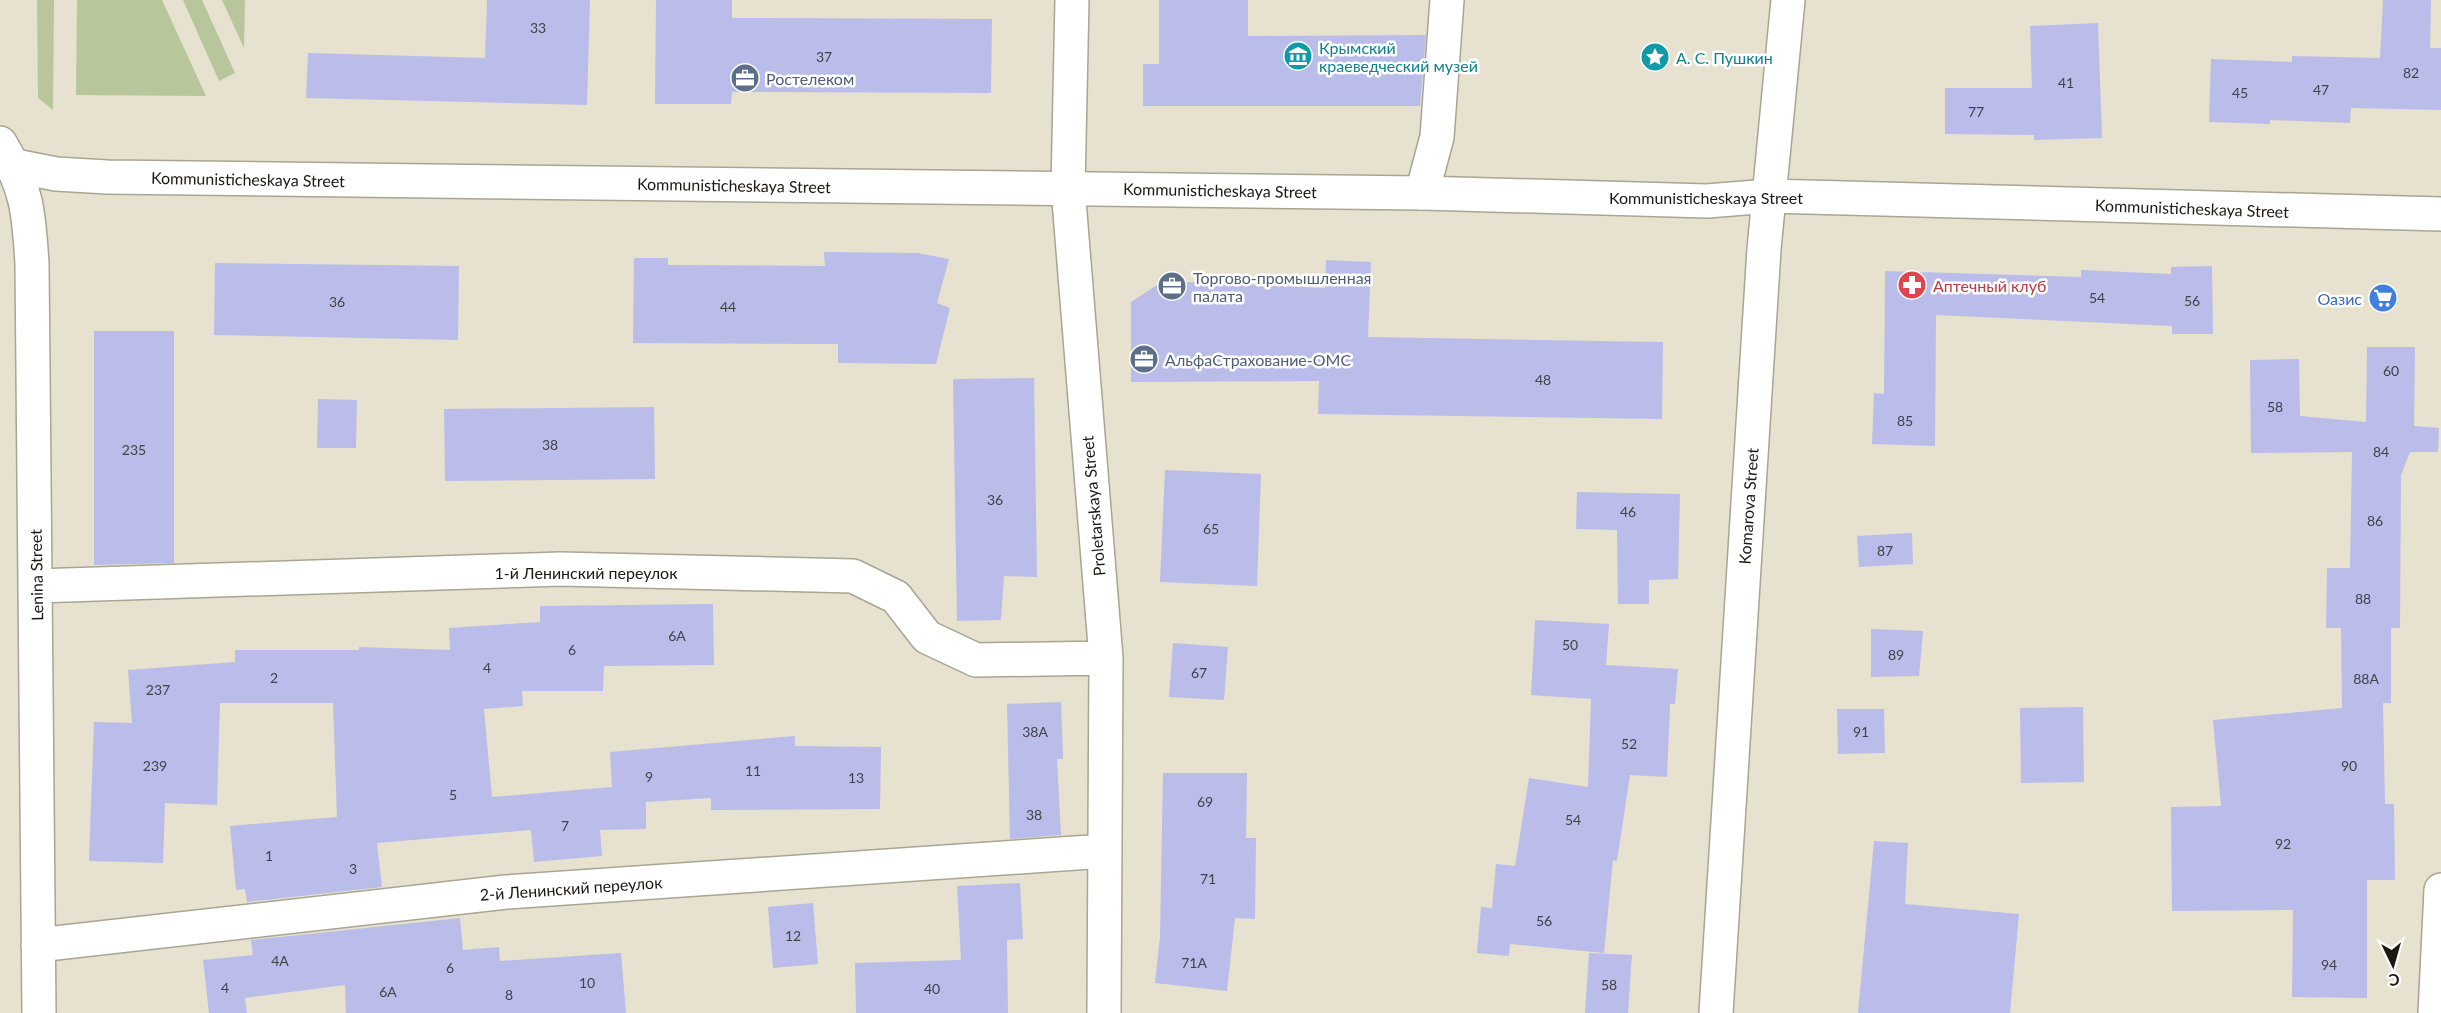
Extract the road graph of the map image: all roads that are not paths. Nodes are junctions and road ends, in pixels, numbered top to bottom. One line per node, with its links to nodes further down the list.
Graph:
1 (1072, 0): 5 (street, Proletarskaya Street)
2 (1447, 0): 6 (street)
3 (1788, 0): 7 (street, Komarova Street)
4 (5, 157): 5 (street, Kommunisticheskaya Street); 9 (street, Lenina Street)
5 (1068, 188): 6 (street, Kommunisticheskaya Street); 10 (street, Proletarskaya Street)
6 (1422, 193): 7 (street, Kommunisticheskaya Street)
7 (1769, 196): 8 (street, Kommunisticheskaya Street); 16 (street, Komarova Street)
8 (2441, 214)
9 (36, 586): 10 (street, 1-й Ленинский переулок); 13 (street, Lenina Street)
10 (1106, 658): 11 (street, Proletarskaya Street)
11 (1105, 851): 13 (street, 2-й Ленинский переулок); 15 (street, Proletarskaya Street)
12 (2441, 890): 17 (street)
13 (38, 945): 14 (street, Lenina Street)
14 (39, 1013)
15 (1104, 1013)
16 (1716, 1013)
17 (2435, 1013)

